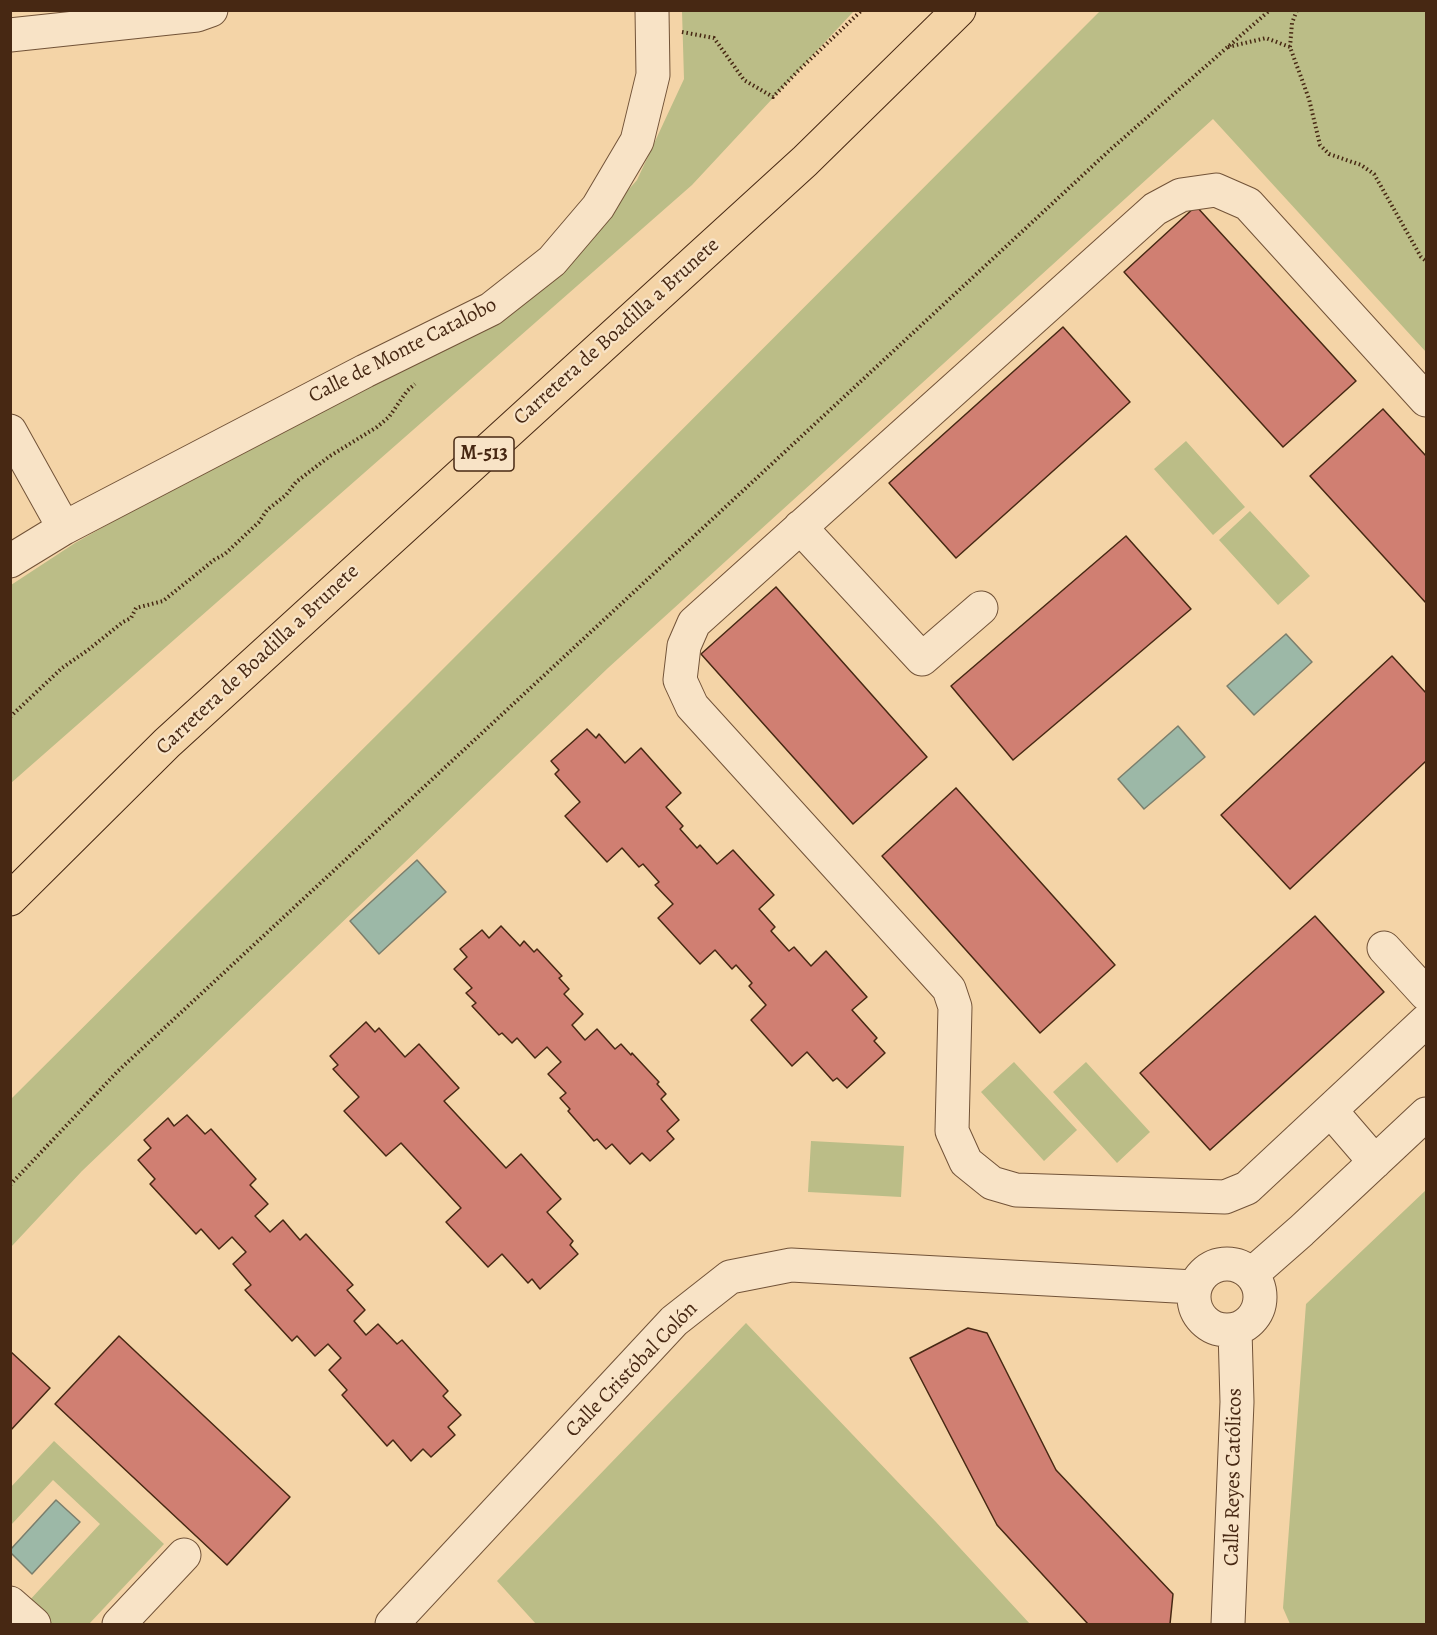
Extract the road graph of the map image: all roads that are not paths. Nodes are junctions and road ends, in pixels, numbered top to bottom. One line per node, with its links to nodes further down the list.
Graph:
1 (212, 10): 4 (street)
2 (960, 10): 11 (main road, Carretera de Boadilla a Brunete / M-513)
3 (652, 18): 8 (street, Calle de Monte Catalobo)
4 (10, 35)
5 (1426, 400): 7 (street)
6 (10, 431): 8 (street)
7 (800, 527): 10 (street); 15 (street)
8 (64, 528): 9 (street, Calle de Monte Catalobo)
9 (10, 561)
10 (981, 608)
11 (10, 899)
12 (1384, 948): 13 (street)
13 (1426, 994)
14 (1426, 1021): 15 (street)
15 (1331, 1111): 17 (street)
16 (1426, 1114): 17 (street)
17 (1375, 1162): 18 (street)
18 (1252, 1274): 19 (street); 20 (street)
19 (1194, 1287): 20 (street); 26 (street, Calle Cristóbal Colón)
20 (1234, 1330): 22 (street, Calle Reyes Católicos)
21 (184, 1555): 25 (street)
22 (1231, 1585): 27 (street, Calle Reyes Católicos); 28 (street)
23 (10, 1603): 24 (street)
24 (34, 1624)
25 (119, 1624)
26 (393, 1624)
27 (1228, 1624)
28 (1243, 1624)

